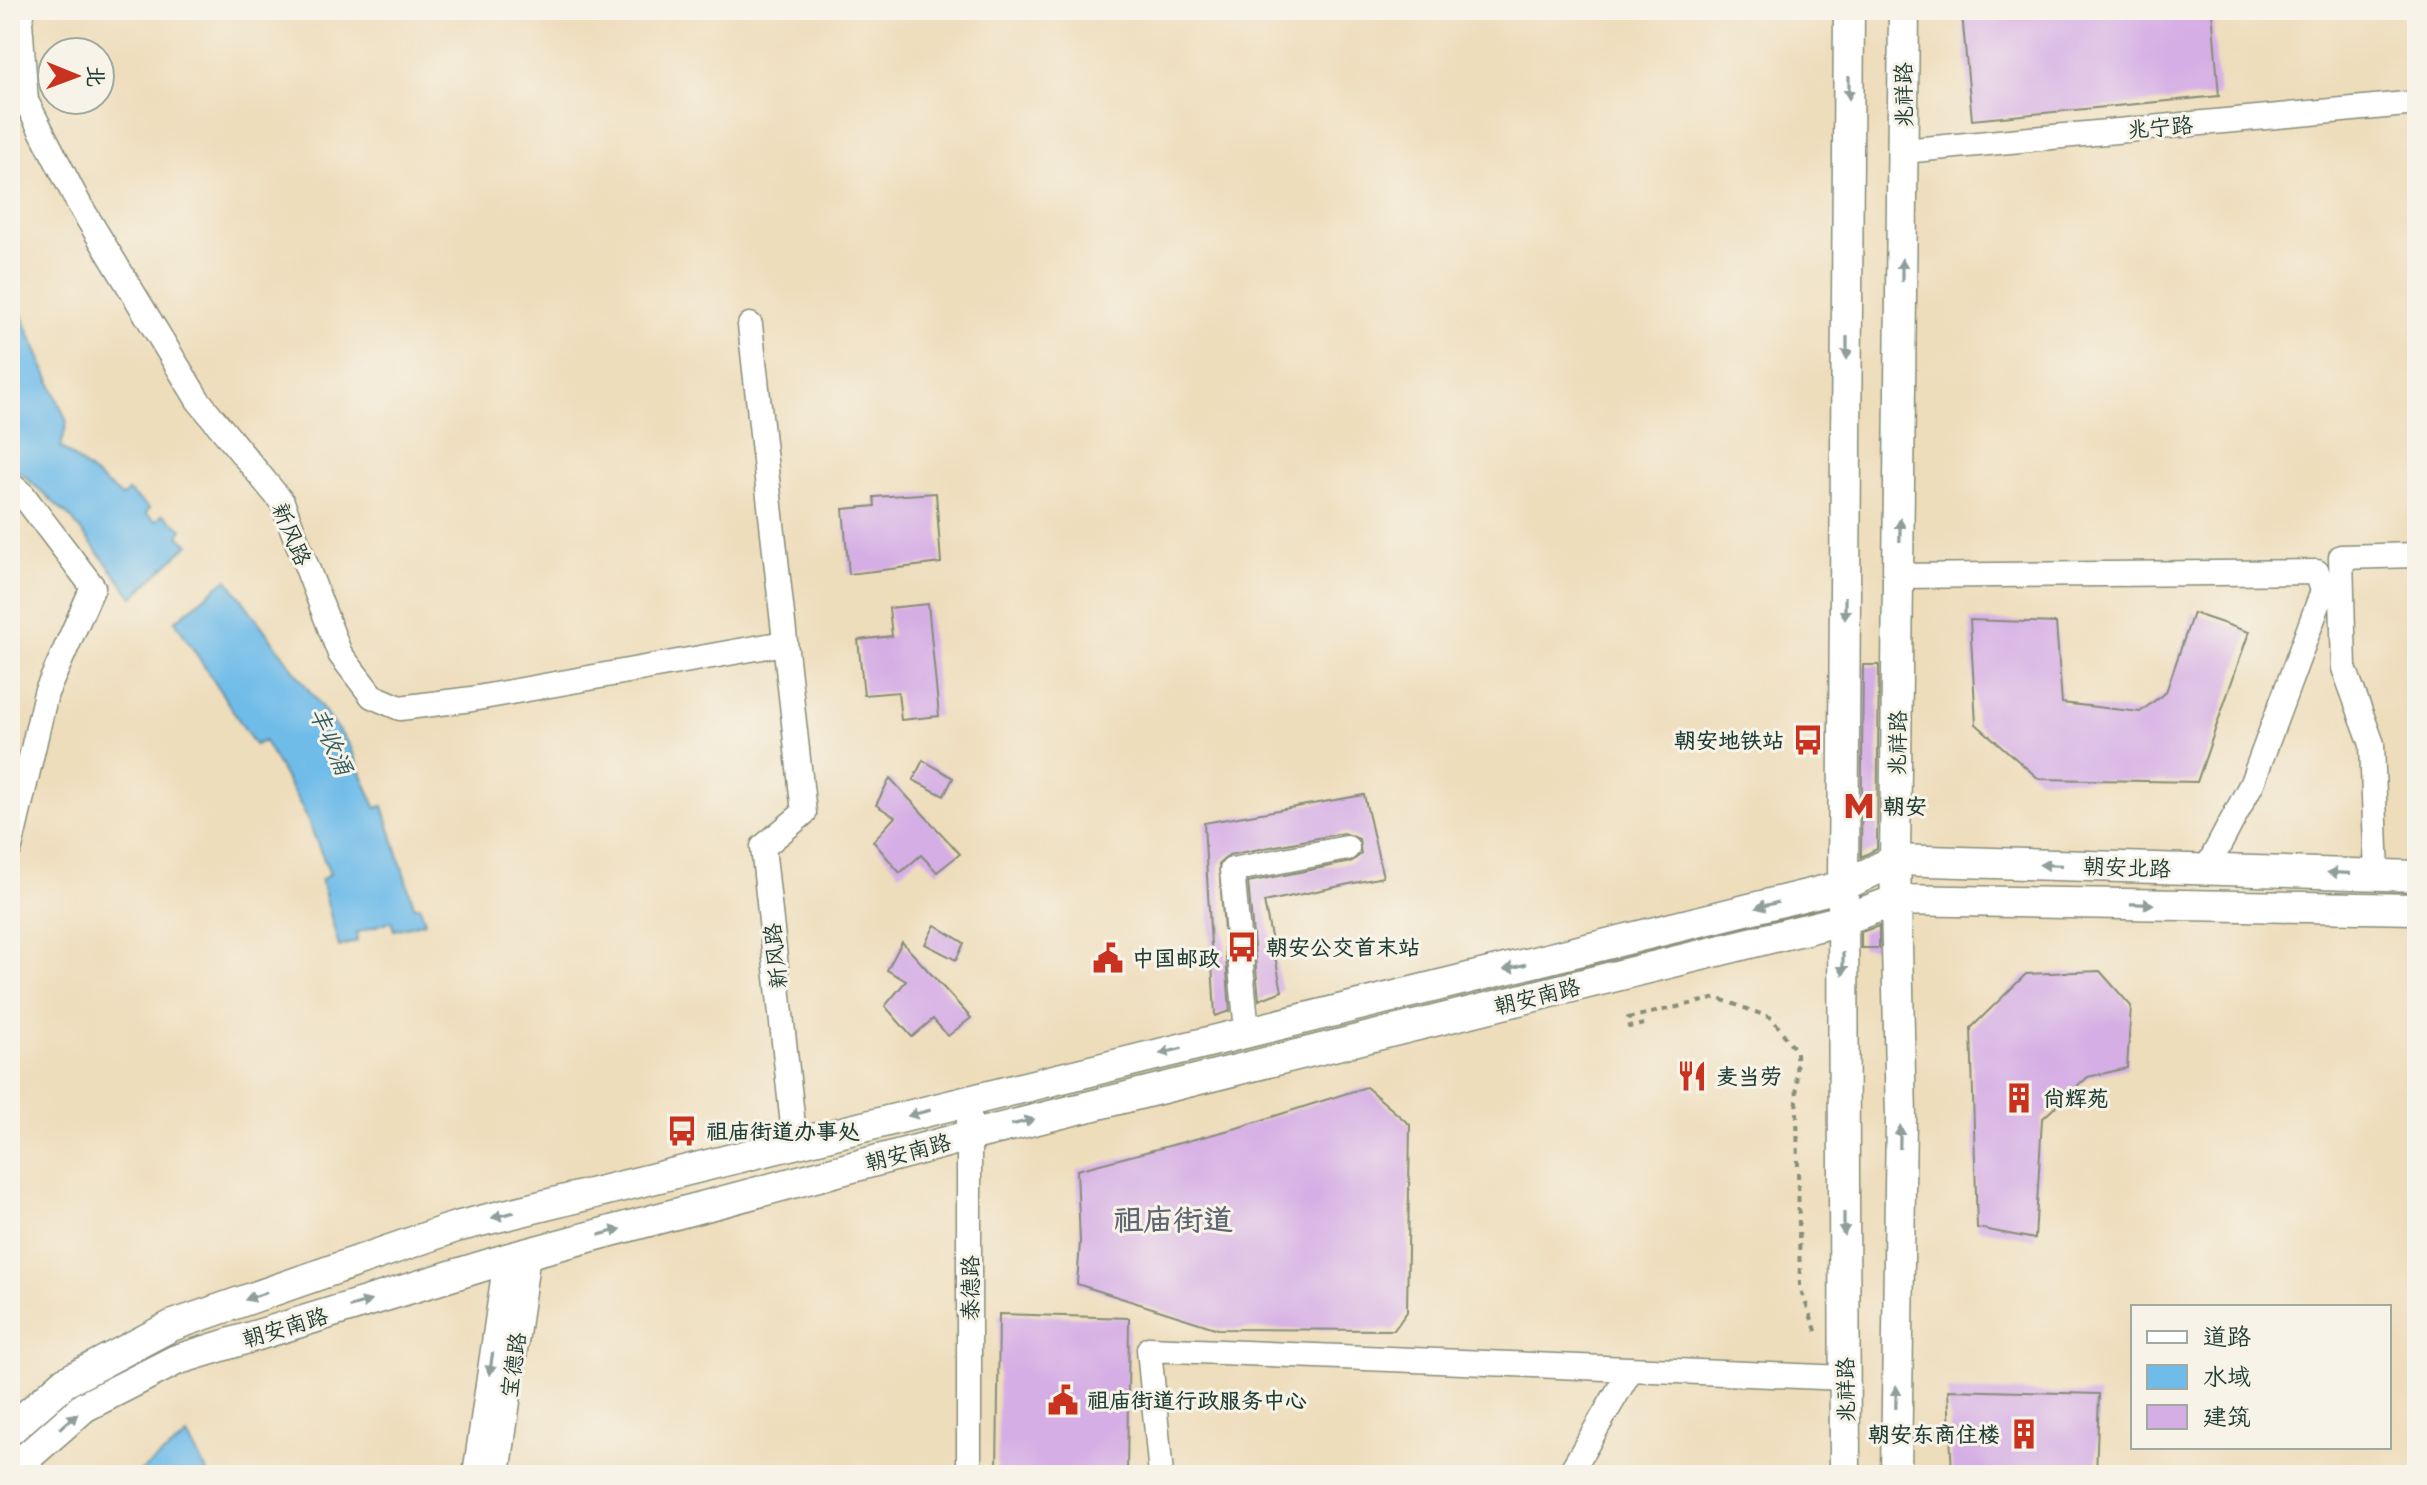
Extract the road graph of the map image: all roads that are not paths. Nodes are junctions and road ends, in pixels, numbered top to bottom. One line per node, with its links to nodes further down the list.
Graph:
1 (23, 10): 10 (street, 新风路)
2 (1849, 10): 17 (main road, 兆祥路, one-way to 17)
3 (1904, 10): 5 (main road, 兆祥路)
4 (2417, 103): 5 (street, 兆宁路)
5 (1903, 151): 9 (main road, 兆祥路, one-way to 5)
6 (750, 325): 10 (street, 新风路)
7 (10, 484): 11 (street)
8 (2417, 555): 15 (street)
9 (1899, 576): 13 (main road, 兆祥路); 14 (street)
10 (784, 643): 24 (street, 新风路)
11 (10, 848)
12 (1347, 848): 21 (street)
13 (1895, 860): 14 (main road, 朝安北路, one-way to 13); 17 (main road, 朝安北路); 18 (main road, 兆祥路)
14 (2206, 870): 15 (main road, 朝安北路, one-way to 14)
15 (2377, 875): 16 (main road, 朝安北路)
16 (2417, 876)
17 (1843, 886): 20 (main road, 兆祥路); 21 (main road, 朝安南路, one-way to 21)
18 (1896, 900): 19 (main road, 朝安北路, one-way to 19); 20 (main road, 朝安北路); 36 (main road, 兆祥路, one-way to 18)
19 (2417, 909)
20 (1843, 920): 23 (main road, 朝安南路, one-way to 20); 27 (main road, 兆祥路, one-way to 27)
21 (1247, 1032): 22 (main road, 朝安南路, one-way to 22)
22 (969, 1101): 23 (street, 泰德路); 24 (main road, 朝安南路, one-way to 24)
23 (969, 1136): 25 (main road, 朝安南路, one-way to 23); 32 (street, 泰德路)
24 (795, 1144): 28 (main road, 朝安南路, one-way to 28)
25 (517, 1256): 29 (main road, 朝安南路, one-way to 25); 30 (street, 宝德路, one-way to 30); 31 (street, 宝德路)
26 (1631, 1369): 27 (street); 33 (street); 34 (street)
27 (1845, 1378): 35 (main road, 兆祥路)
28 (10, 1430)
29 (10, 1472)
30 (475, 1475)
31 (498, 1475)
32 (969, 1475)
33 (1161, 1475)
34 (1569, 1475)
35 (1845, 1475)
36 (1896, 1475)

